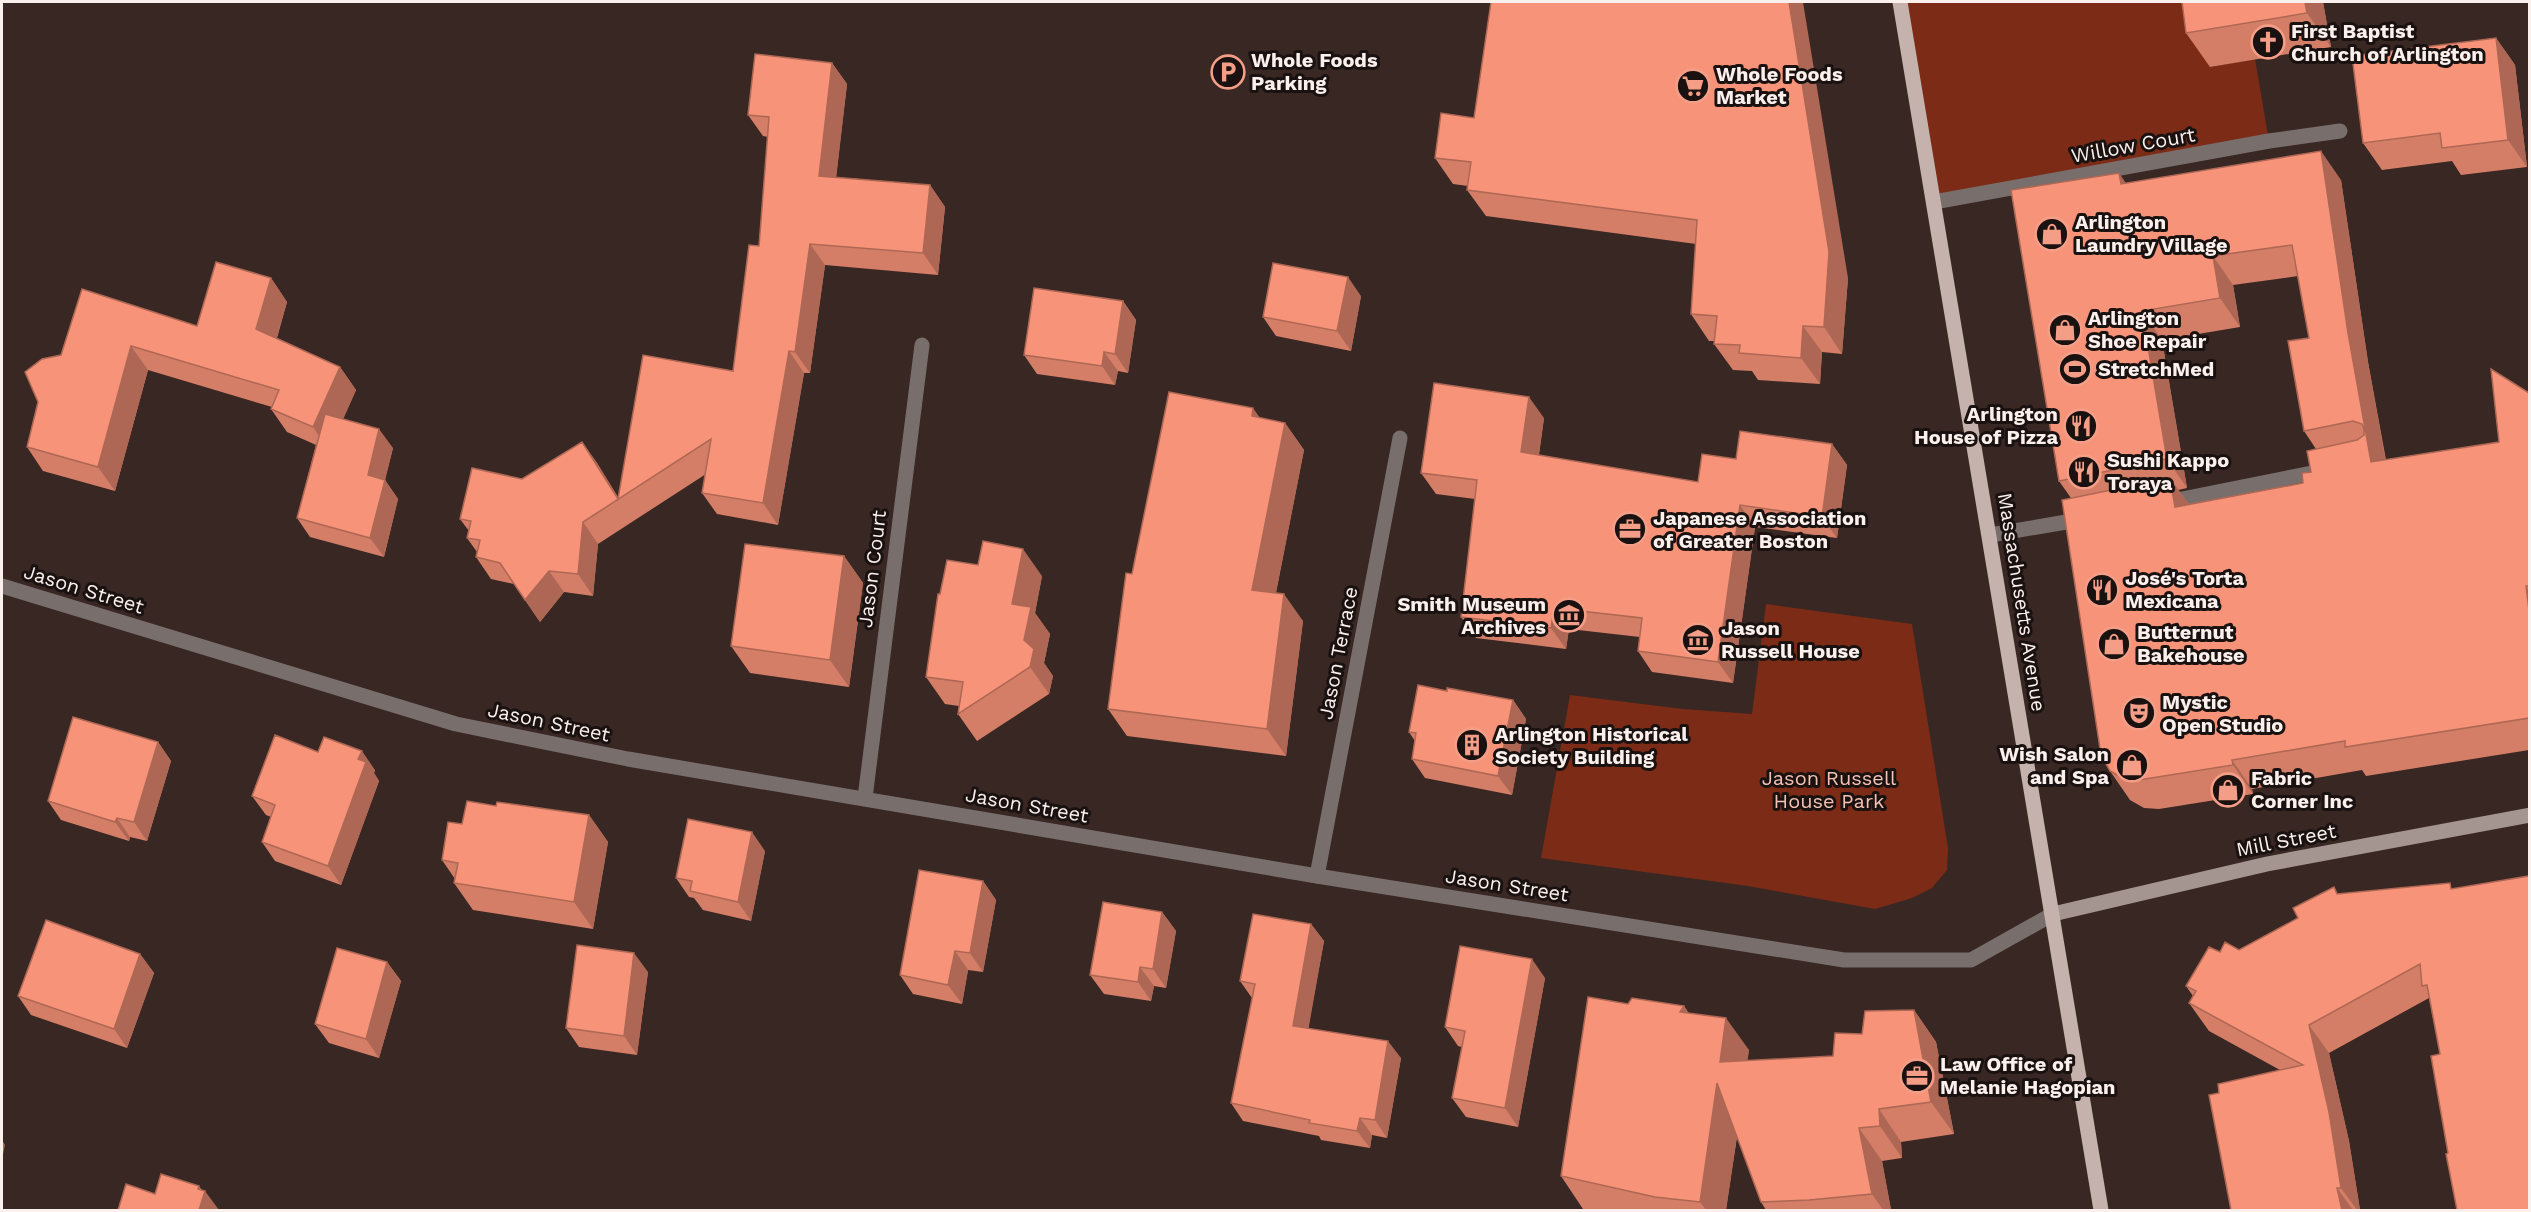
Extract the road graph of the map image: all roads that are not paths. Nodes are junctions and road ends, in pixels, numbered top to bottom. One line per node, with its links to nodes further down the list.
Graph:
1 (1900, 2): 3 (main road, Massachusetts Avenue)
2 (2340, 130): 3 (street, Willow Court)
3 (1934, 202): 9 (main road, Massachusetts Avenue)
4 (922, 345): 11 (street, Jason Court)
5 (1400, 438): 13 (street, Jason Terrace)
6 (2340, 467): 7 (street)
7 (2154, 505)
8 (2096, 516): 9 (street)
9 (1990, 535): 14 (main road, Massachusetts Avenue)
10 (2, 586): 11 (street, Jason Street)
11 (865, 798): 13 (street, Jason Street)
12 (2529, 815): 14 (main road, Mill Street)
13 (1317, 876): 14 (street, Jason Street)
14 (2053, 914): 15 (main road, Massachusetts Avenue)
15 (2101, 1210)

